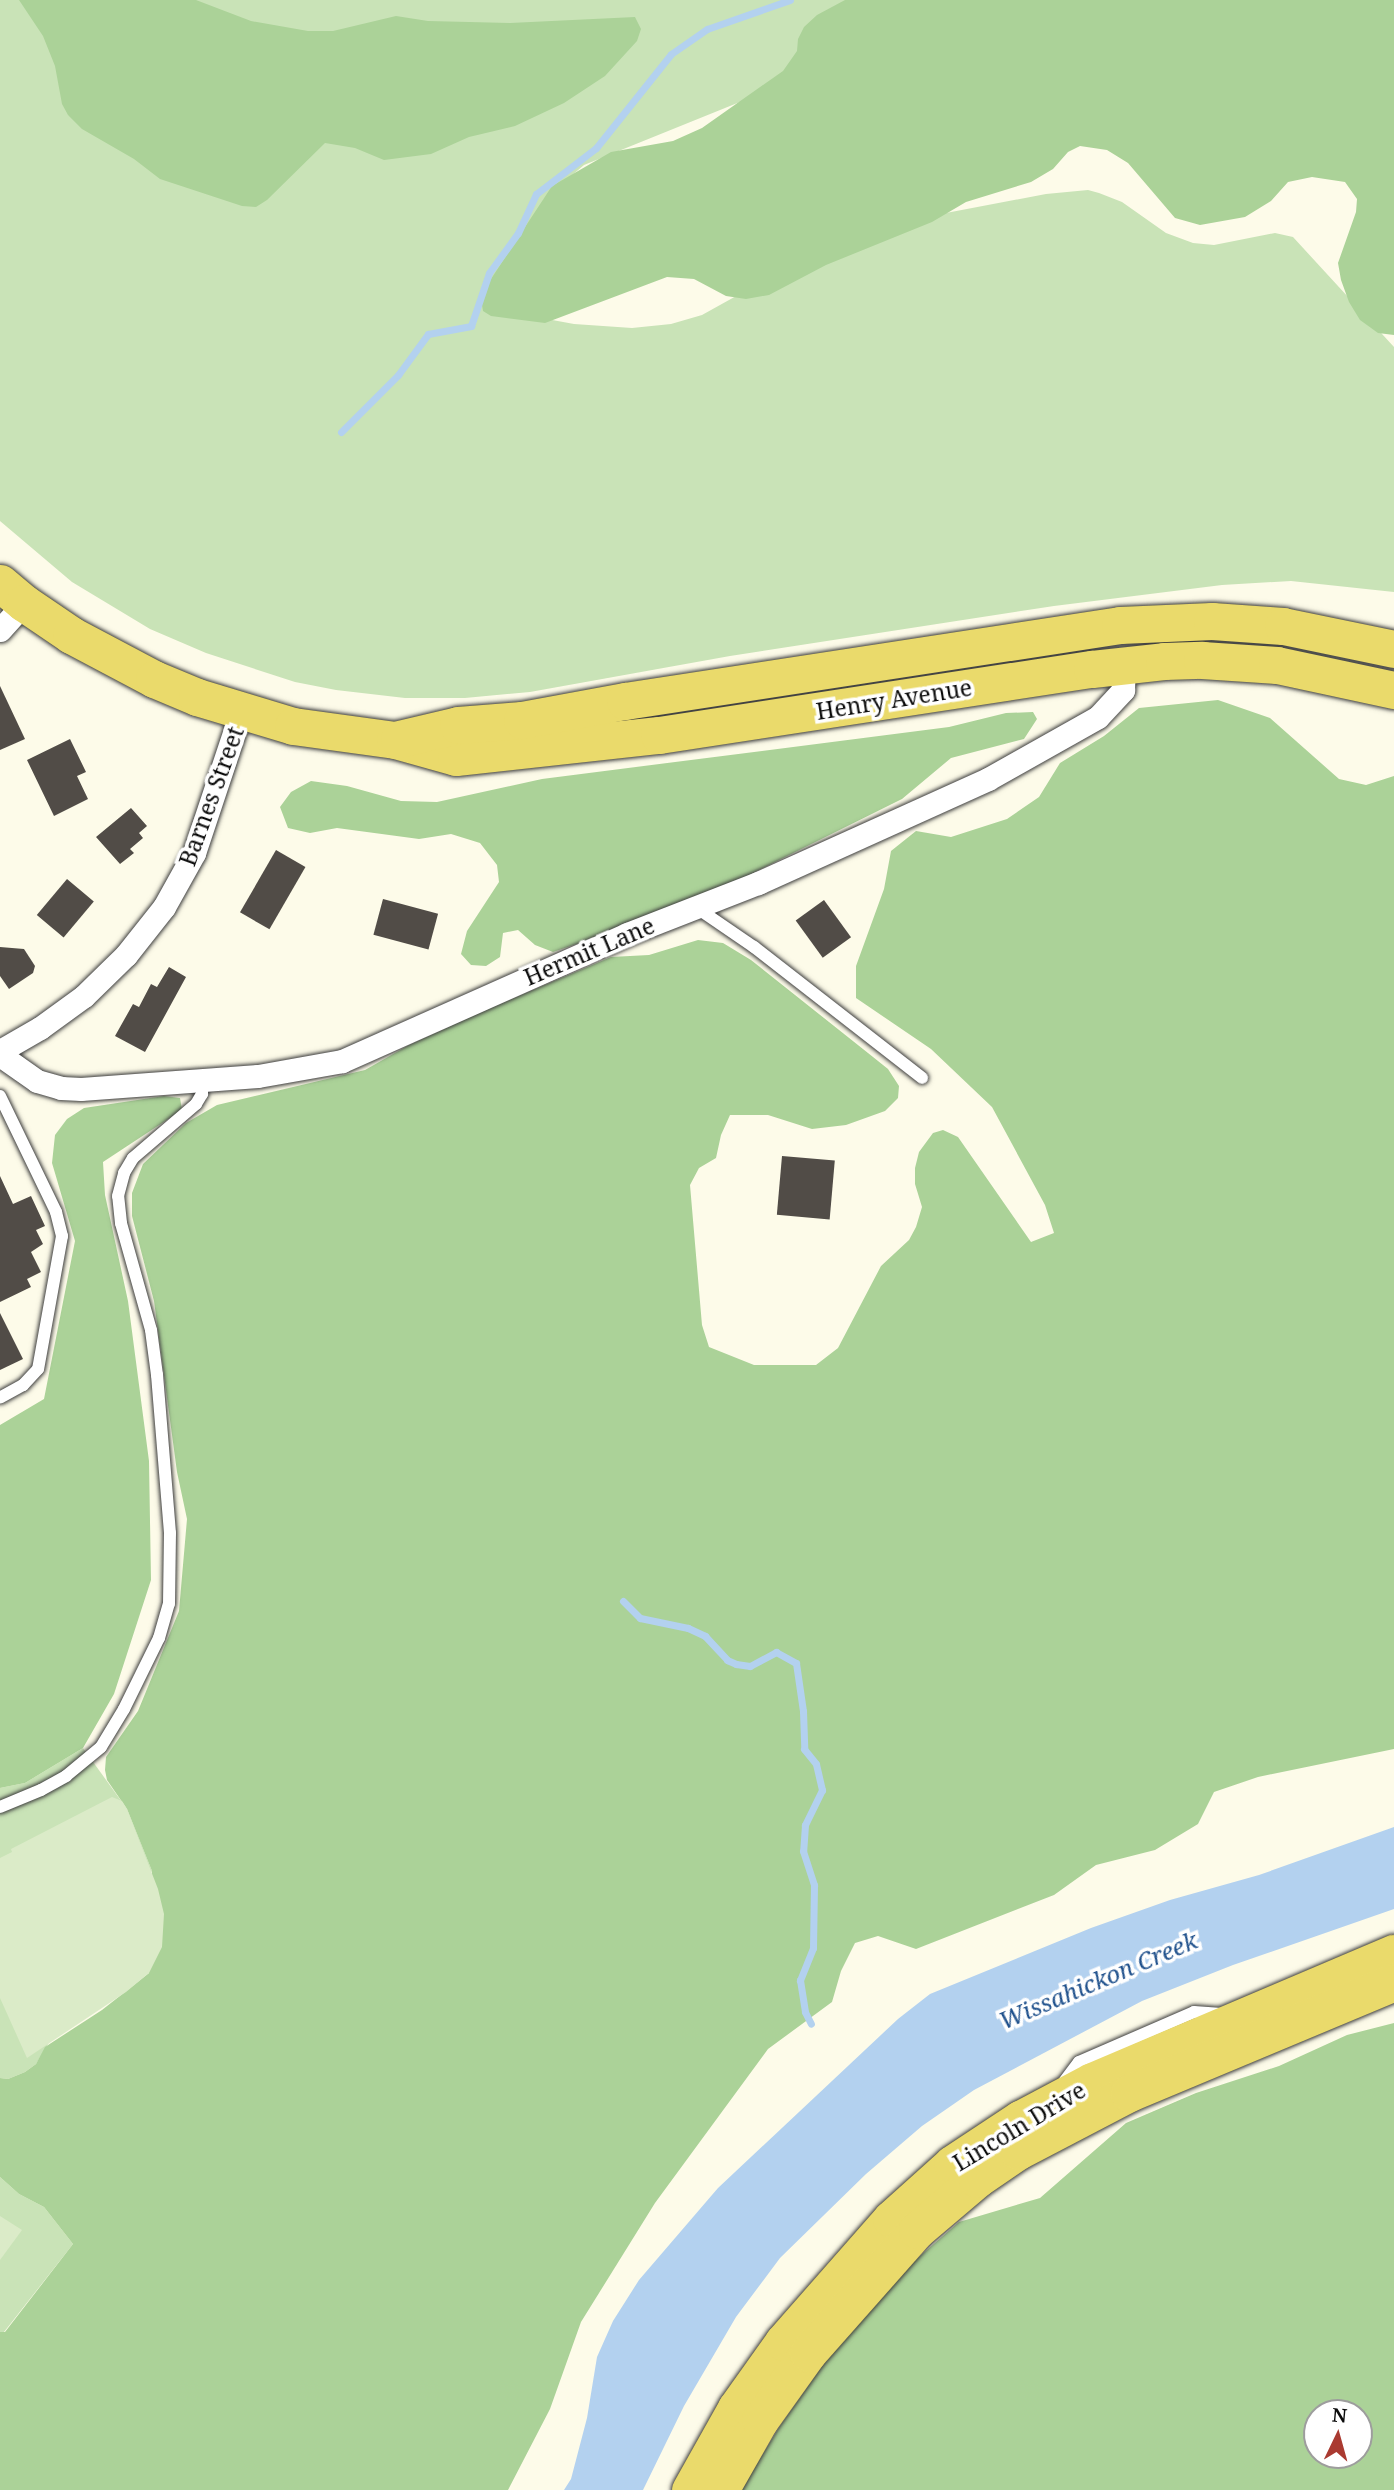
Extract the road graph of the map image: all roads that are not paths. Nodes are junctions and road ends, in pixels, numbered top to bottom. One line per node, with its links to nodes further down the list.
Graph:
1 (8, 605): 5 (main road, Henry Avenue)
2 (1394, 649): 6 (main road, Henry Avenue)
3 (1124, 664): 4 (main road, Henry Avenue); 6 (main road, Henry Avenue); 7 (street, Hermit Lane)
4 (1394, 690)
5 (241, 712): 6 (main road, Henry Avenue); 8 (street, Barnes Street)
6 (395, 740)
7 (696, 908): 9 (lane); 10 (street, Hermit Lane)
8 (0, 1053): 10 (street, Hermit Lane)
9 (922, 1078)
10 (202, 1080): 13 (lane)
11 (0, 1096): 12 (lane)
12 (0, 1398)
13 (0, 1807)
14 (1394, 1953): 16 (main road, Lincoln Drive)
15 (1394, 1982): 17 (main road, Lincoln Drive)
16 (690, 2490)
17 (720, 2490)

